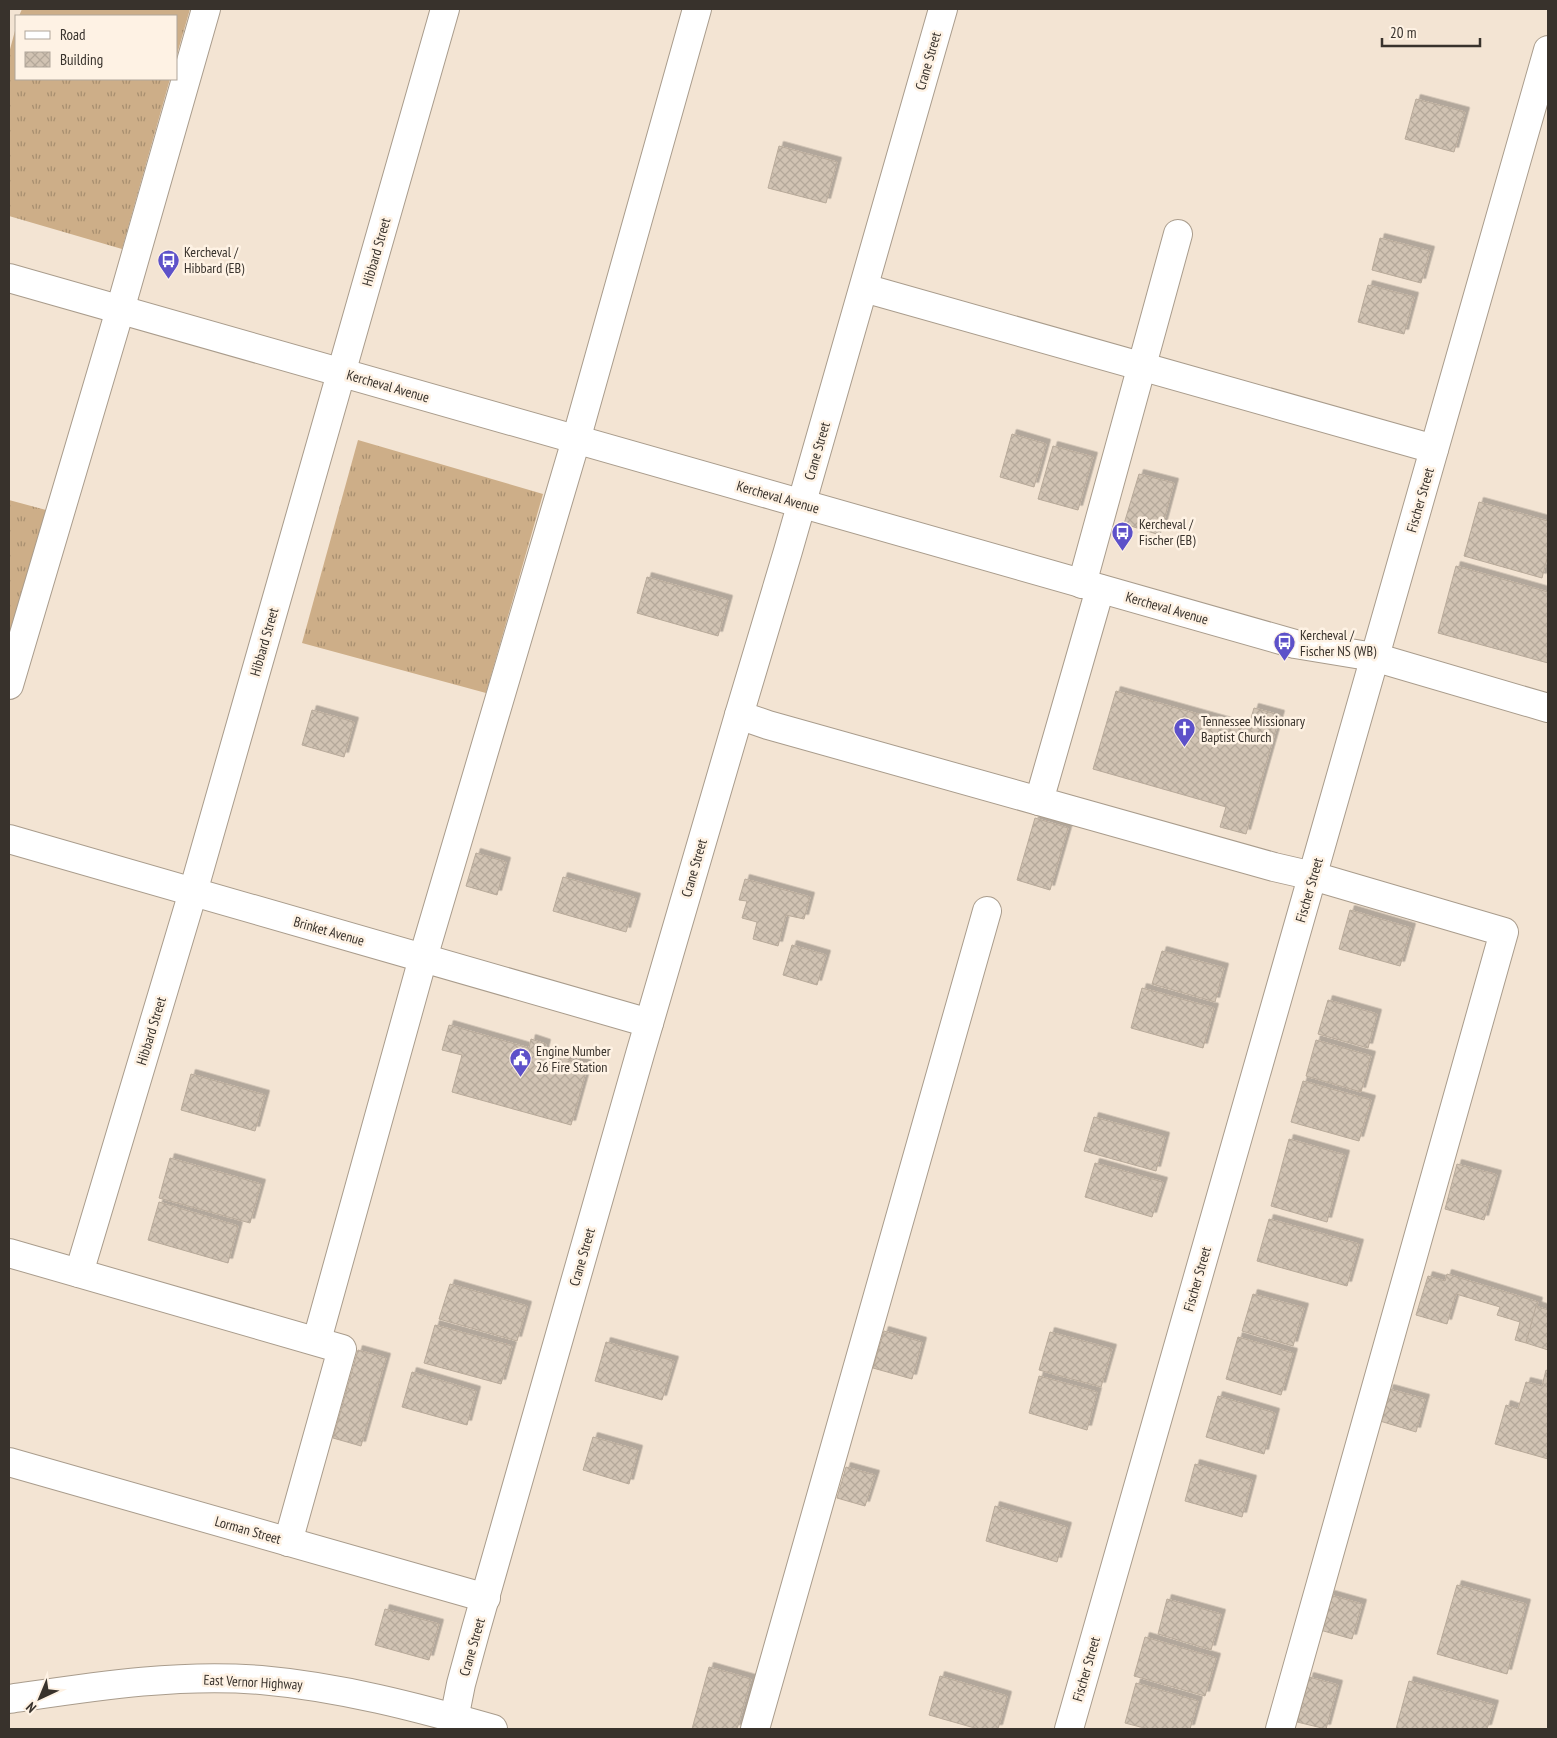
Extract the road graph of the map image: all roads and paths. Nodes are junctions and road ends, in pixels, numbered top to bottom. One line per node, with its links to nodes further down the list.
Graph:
1 (206, 9): 9 (street)
2 (445, 9): 11 (street, Hibbard Street)
3 (697, 9): 12 (street)
4 (943, 9): 8 (street, Crane Street)
5 (1548, 50): 13 (street, Fischer Street)
6 (1178, 234): 10 (street)
7 (9, 278): 9 (street, Kercheval Avenue)
8 (864, 288): 10 (street); 14 (street, Crane Street)
9 (120, 310): 11 (street, Kercheval Avenue); 17 (street)
10 (1142, 366): 13 (street); 15 (street)
11 (341, 373): 12 (street, Kercheval Avenue); 23 (street, Hibbard Street)
12 (576, 440): 14 (street, Kercheval Avenue); 25 (street)
13 (1434, 449): 16 (street, Fischer Street)
14 (802, 504): 15 (street, Kercheval Avenue); 19 (street, Crane Street)
15 (1091, 586): 16 (street, Kercheval Avenue); 20 (street)
16 (1374, 657): 18 (street, Kercheval Avenue); 22 (street, Fischer Street)
17 (9, 685)
18 (1548, 708)
19 (738, 715): 20 (street); 26 (street, Crane Street)
20 (1039, 801): 22 (street)
21 (9, 840): 23 (street, Brinket Avenue)
22 (1312, 876): 37 (street, Fischer Street); 38 (street)
23 (193, 892): 25 (street, Brinket Avenue); 28 (street, Hibbard Street)
24 (987, 910): 36 (street)
25 (423, 958): 26 (street, Brinket Avenue); 29 (street)
26 (649, 1023): 32 (street, Crane Street)
27 (9, 1253): 28 (street)
28 (79, 1273): 29 (street)
29 (317, 1340): 31 (street)
30 (9, 1462): 31 (street, Lorman Street)
31 (288, 1542): 32 (street, Lorman Street)
32 (486, 1598): 34 (street, Crane Street)
33 (9, 1699): 34 (street, East Vernor Highway)
34 (453, 1724): 35 (street, East Vernor Highway)
35 (493, 1729)
36 (755, 1729)
37 (1069, 1729)
38 (1280, 1729)

